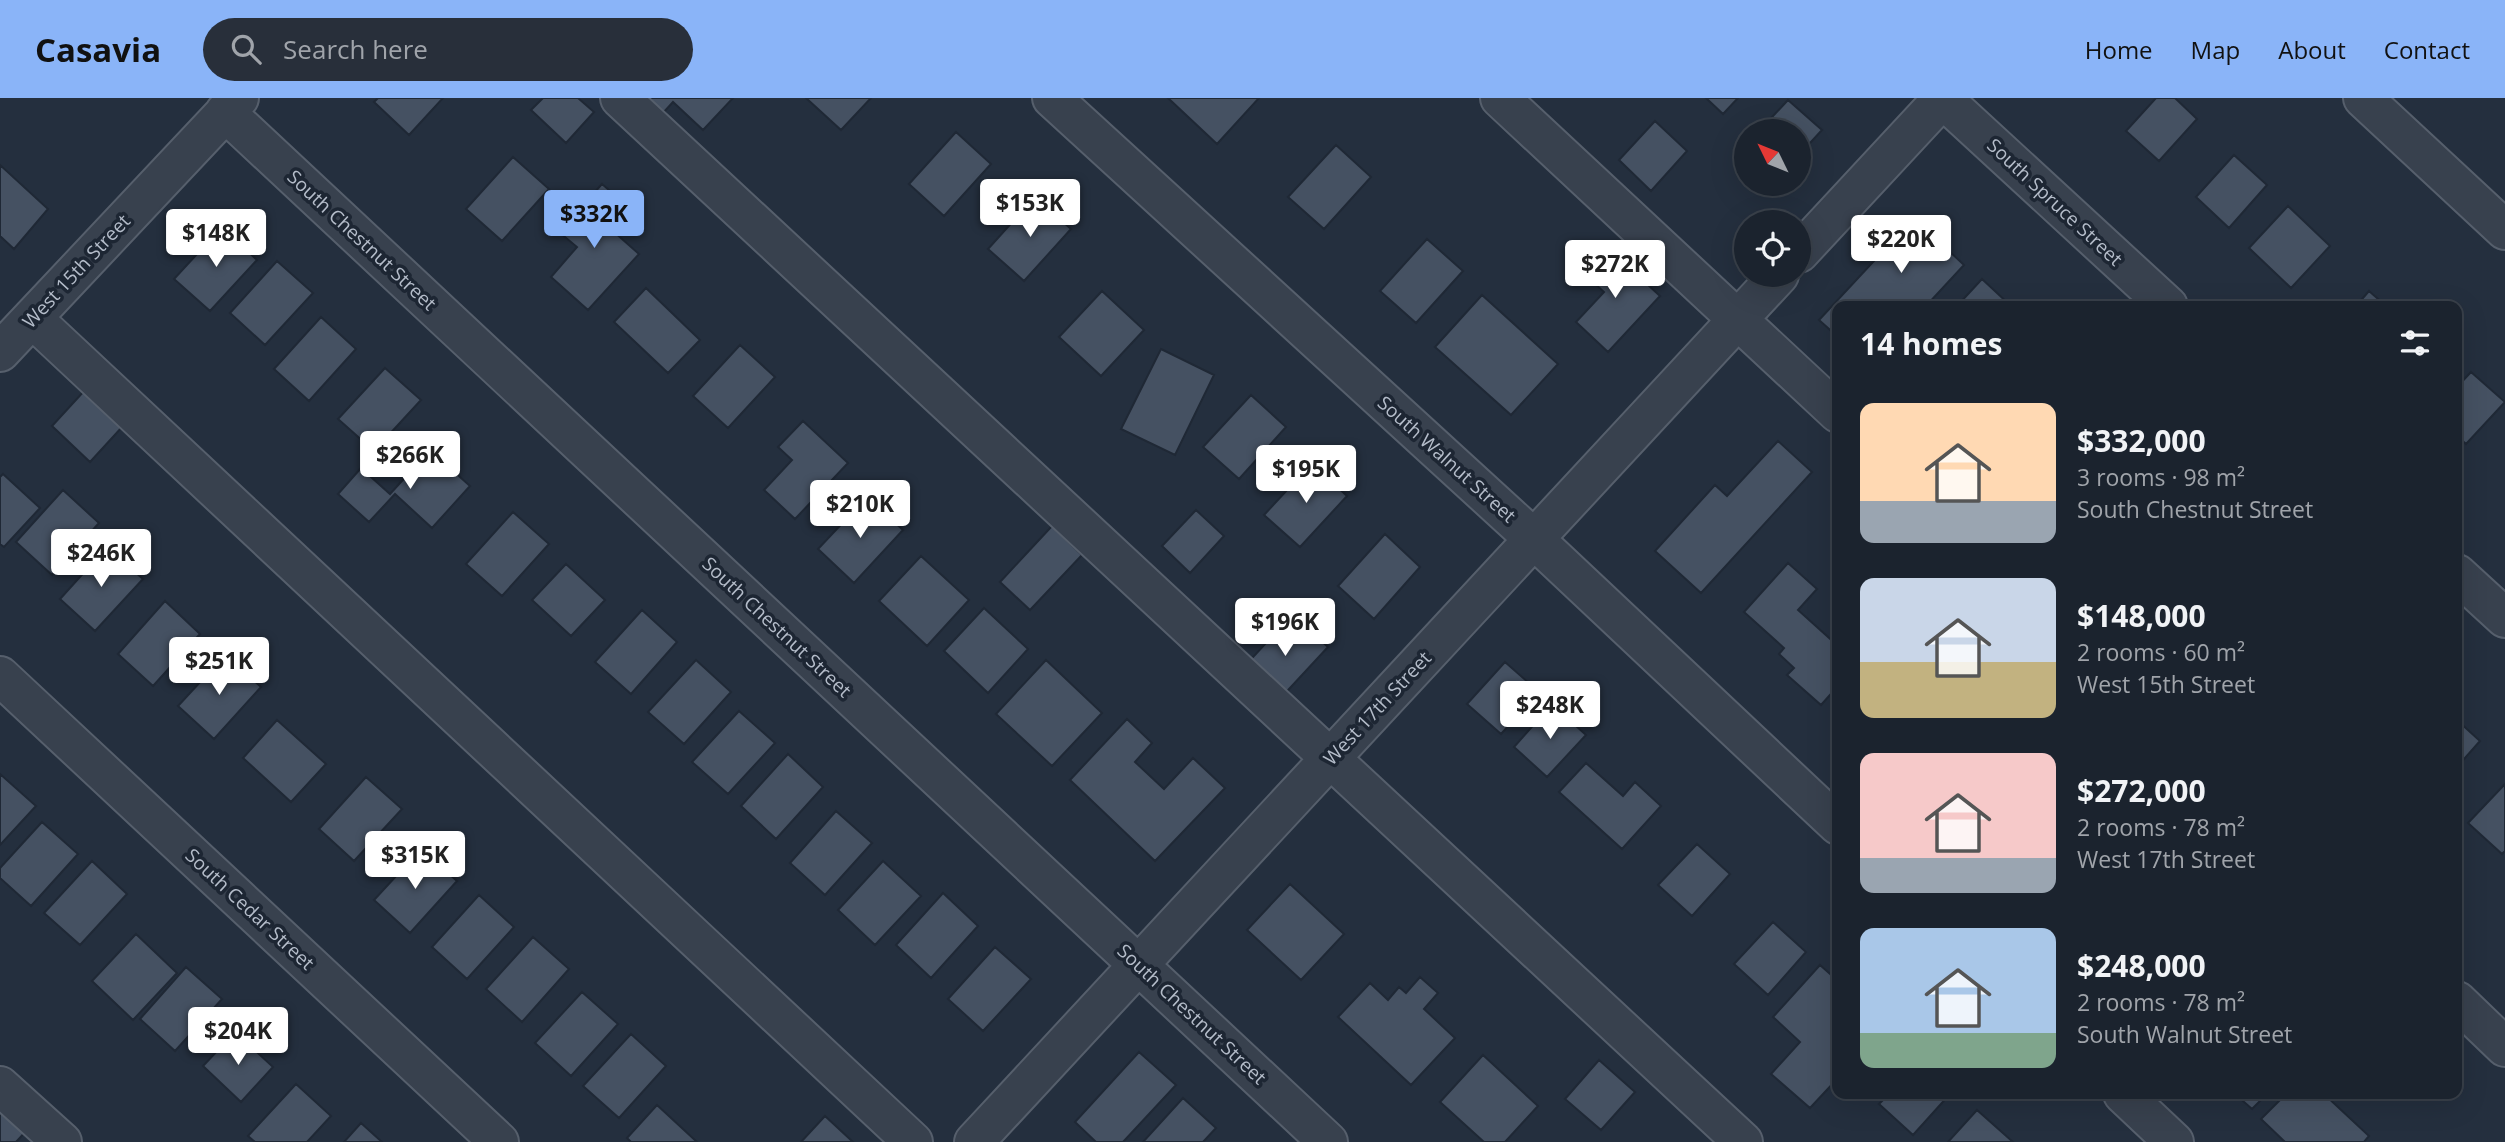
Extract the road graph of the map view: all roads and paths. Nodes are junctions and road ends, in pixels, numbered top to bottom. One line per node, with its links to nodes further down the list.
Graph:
1 (620, 98): 19 (street)
2 (1052, 98): 15 (street, South Walnut Street)
3 (1500, 98): 12 (street)
4 (1943, 98): 8 (street); 10 (street, South Spruce Street)
5 (2362, 98): 7 (street)
6 (232, 105): 11 (street, West 15th Street); 21 (street, South Chestnut Street)
7 (2505, 230)
8 (1811, 240)
9 (1768, 287): 12 (street, West 17th Street)
10 (2163, 301)
11 (32, 318): 13 (street, West 15th Street); 28 (street)
12 (1738, 319): 14 (street); 15 (street, West 17th Street)
13 (0, 352)
14 (1832, 407)
15 (1534, 538): 19 (street, West 17th Street); 20 (street, South Walnut Street)
16 (2462, 579): 17 (street)
17 (2505, 618)
18 (0, 676): 27 (street, South Cedar Street)
19 (1330, 759): 21 (street, West 17th Street); 31 (street)
20 (1832, 819)
21 (1139, 965): 29 (street, West 17th Street); 30 (street, South Chestnut Street)
22 (2462, 1006): 23 (street)
23 (2505, 1047)
24 (0, 1086): 26 (street)
25 (2128, 1099): 32 (street)
26 (62, 1142)
27 (499, 1142)
28 (913, 1142)
29 (974, 1142)
30 (1328, 1142)
31 (1743, 1142)
32 (2174, 1142)

